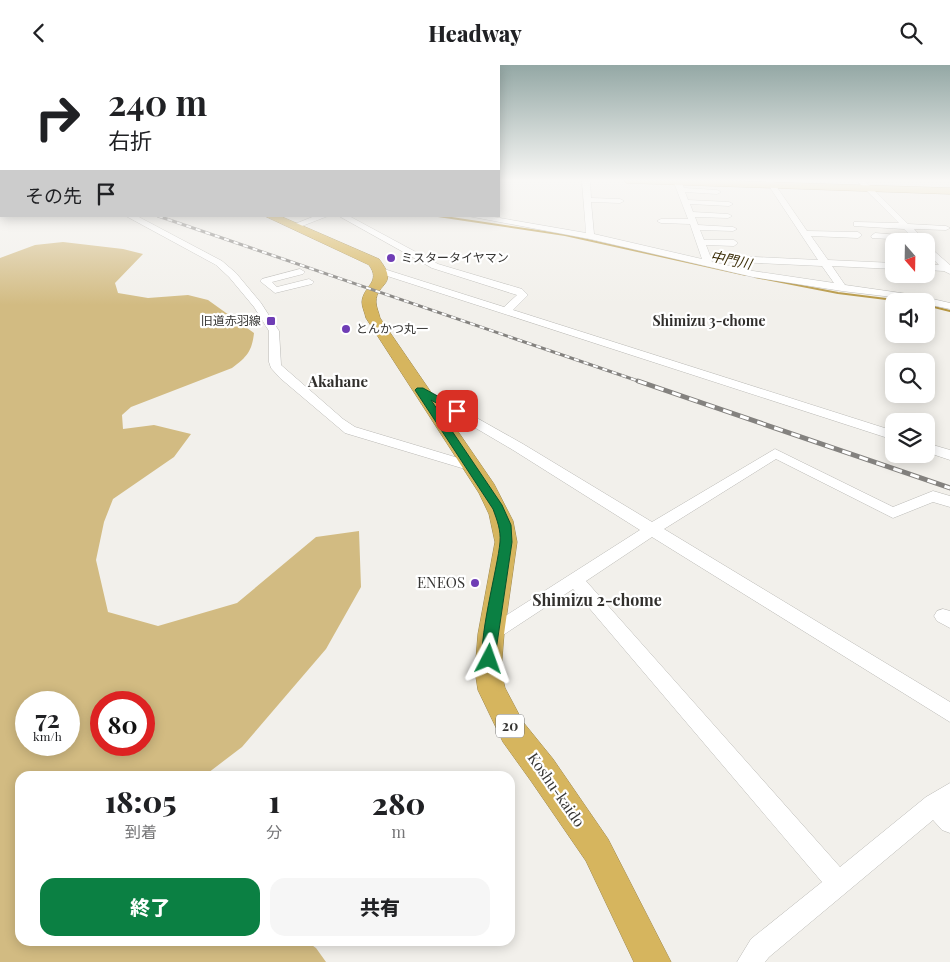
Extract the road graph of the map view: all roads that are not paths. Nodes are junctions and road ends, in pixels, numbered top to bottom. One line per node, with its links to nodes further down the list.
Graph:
1 (141, 222): 36 (street)
2 (284, 222): 13 (highway)
3 (306, 222): 13 (street)
4 (354, 222): 40 (street)
5 (513, 222): 21 (street)
6 (590, 222): 21 (street)
7 (665, 222): 16 (street)
8 (693, 222): 16 (street)
9 (713, 222): 16 (street)
10 (797, 222): 18 (street)
11 (902, 222): 14 (street)
12 (857, 224): 14 (street)
13 (294, 226): 31 (highway)
14 (906, 226): 15 (street); 19 (street)
15 (946, 228)
16 (695, 229): 17 (street); 24 (street); 26 (street)
17 (734, 229)
18 (805, 233): 20 (street); 27 (street)
19 (912, 233)
20 (858, 235)
21 (590, 236): 26 (street)
22 (874, 236): 23 (street)
23 (885, 237)
24 (734, 243)
25 (935, 256): 30 (street)
26 (706, 260): 27 (street); 35 (street)
27 (825, 263): 28 (street); 35 (street)
28 (885, 266)
29 (935, 268): 30 (street)
30 (949, 269)
31 (381, 271): 40 (street); 41 (highway, Koshu-kaido / 20)
32 (300, 272): 34 (street)
33 (309, 282): 34 (street)
34 (270, 286): 36 (street)
35 (842, 288): 39 (street)
36 (246, 292): 45 (street)
37 (935, 293): 38 (street)
38 (950, 294)
39 (950, 306)
40 (507, 310): 42 (street)
41 (420, 390): 45 (highway, Koshu-kaido / 20); 47 (street)
42 (885, 433)
43 (935, 450): 44 (street)
44 (950, 455)
45 (470, 466): 49 (highway, Koshu-kaido / 20)
46 (950, 502): 47 (street)
47 (652, 530): 48 (street); 50 (street)
48 (575, 580): 49 (street); 53 (street)
49 (491, 634): 54 (highway, Koshu-kaido / 20)
50 (950, 713)
51 (942, 800): 52 (street); 53 (street)
52 (950, 822)
53 (838, 883): 55 (street)
54 (653, 962)
55 (750, 962)

